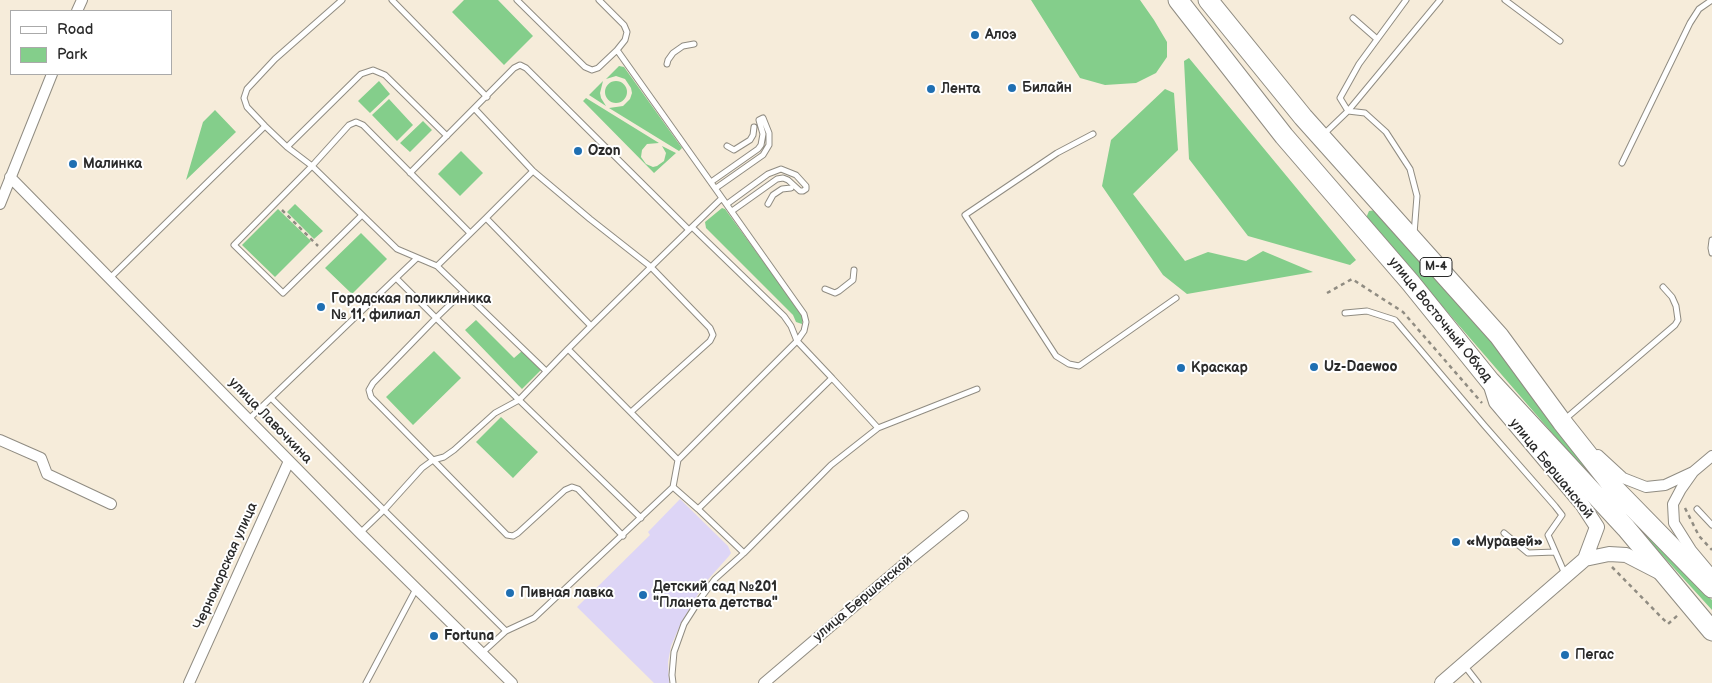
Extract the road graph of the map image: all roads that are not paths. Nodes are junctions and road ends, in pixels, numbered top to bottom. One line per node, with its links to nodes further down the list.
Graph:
1 (342, 0): 21 (lane)
2 (392, 0): 18 (lane)
3 (517, 0): 15 (lane)
4 (599, 0): 15 (lane)
5 (1178, 0): 66 (highway, улица Восточный Обход / М-4)
6 (1208, 0): 25 (highway, улица Восточный Обход / М-4)
7 (1406, 0): 12 (lane)
8 (1440, 0): 20 (lane)
9 (1507, 0): 13 (lane)
10 (1712, 0): 28 (lane)
11 (1353, 18): 12 (lane)
12 (1377, 39): 20 (lane)
13 (1560, 41)
14 (694, 44): 16 (lane)
15 (616, 50): 33 (lane)
16 (667, 64)
17 (52, 75): 32 (street)
18 (487, 97): 19 (lane); 44 (lane)
19 (474, 109): 24 (lane); 30 (lane)
20 (1348, 111): 25 (lane); 47 (lane)
21 (265, 126): 27 (lane); 53 (lane)
22 (754, 127): 26 (lane)
23 (1093, 134): 58 (lane)
24 (447, 136): 27 (lane); 31 (lane)
25 (1321, 137): 47 (highway, улица Восточный Обход / М-4)
26 (727, 146)
27 (287, 147): 29 (lane)
28 (1622, 163)
29 (312, 166): 31 (lane); 42 (lane); 42 (lane)
30 (533, 171): 43 (lane); 51 (lane)
31 (410, 173): 45 (lane)
32 (10, 176): 36 (street); 53 (street, улица Лавочкина)
33 (711, 182): 34 (lane); 34 (lane)
34 (716, 188): 37 (lane)
35 (791, 188): 40 (lane)
36 (3, 189): 38 (street)
37 (722, 198): 39 (lane); 44 (lane)
38 (0, 204)
39 (727, 204): 41 (lane); 41 (lane)
40 (768, 204)
41 (732, 211): 62 (lane)
42 (361, 216): 49 (lane)
43 (486, 218): 45 (lane); 61 (lane)
44 (691, 228): 51 (lane); 62 (lane)
45 (470, 233): 50 (lane)
46 (1712, 240): 48 (lane)
47 (1413, 242): 72 (highway, улица Восточный Обход / М-4)
48 (1712, 253)
49 (417, 258): 50 (lane); 54 (lane)
50 (437, 266): 57 (lane)
51 (651, 267): 61 (lane); 70 (lane)
52 (854, 270): 56 (lane)
53 (110, 278): 71 (street, улица Лавочкина)
54 (396, 278): 60 (lane); 68 (lane)
55 (1663, 287): 72 (lane)
56 (826, 289)
57 (463, 292): 60 (lane); 64 (lane)
58 (1176, 298)
59 (1345, 313): 91 (lane)
60 (436, 318): 69 (lane); 76 (lane)
61 (591, 326): 63 (lane)
62 (797, 341): 65 (lane); 77 (lane)
63 (568, 349): 64 (lane); 70 (lane)
64 (546, 371): 69 (lane)
65 (832, 378): 73 (lane); 83 (lane)
66 (1490, 381): 93 (street, улица Бершанской); 94 (highway, улица Восточный Обход / М-4)
67 (977, 389): 73 (lane)
68 (271, 398): 71 (lane); 82 (lane)
69 (519, 400): 76 (lane); 86 (lane)
70 (631, 412): 77 (lane)
71 (249, 419): 78 (street, улица Лавочкина)
72 (1562, 422): 79 (street); 97 (highway, улица Восточный Обход / М-4)
73 (878, 428): 92 (lane)
74 (0, 440): 81 (street)
75 (1712, 456): 79 (street)
76 (433, 460): 82 (lane); 90 (lane)
77 (678, 460): 80 (lane)
78 (289, 461): 88 (street, улица Лавочкина); 103 (street, Черноморская улица)
79 (1694, 472): 95 (street)
80 (673, 487): 83 (lane); 86 (lane)
81 (111, 504)
82 (384, 509): 88 (lane); 99 (lane)
83 (698, 509): 92 (lane)
84 (1697, 509): 87 (lane)
85 (963, 516): 107 (street, улица Бершанской)
86 (641, 518): 90 (lane)
87 (1712, 525)
88 (360, 533): 98 (street, улица Лавочкина)
89 (1504, 533): 91 (lane)
90 (623, 536): 99 (lane)
91 (1555, 552): 96 (lane)
92 (744, 553): 106 (lane)
93 (1585, 559): 94 (street); 96 (street, улица Бершанской)
94 (1663, 574): 100 (highway, улица Восточный Обход / М-4)
95 (1712, 574)
96 (1566, 576): 102 (street, улица Бершанской)
97 (1712, 588)
98 (416, 589): 101 (street, улица Лавочкина); 104 (lane)
99 (506, 631): 101 (lane)
100 (1712, 631)
101 (481, 653): 105 (street, улица Лавочкина)
102 (1464, 665): 108 (street, улица Бершанской); 109 (lane)
103 (189, 683)
104 (366, 683)
105 (512, 683)
106 (674, 683)
107 (764, 683)
108 (1442, 683)
109 (1478, 683)

